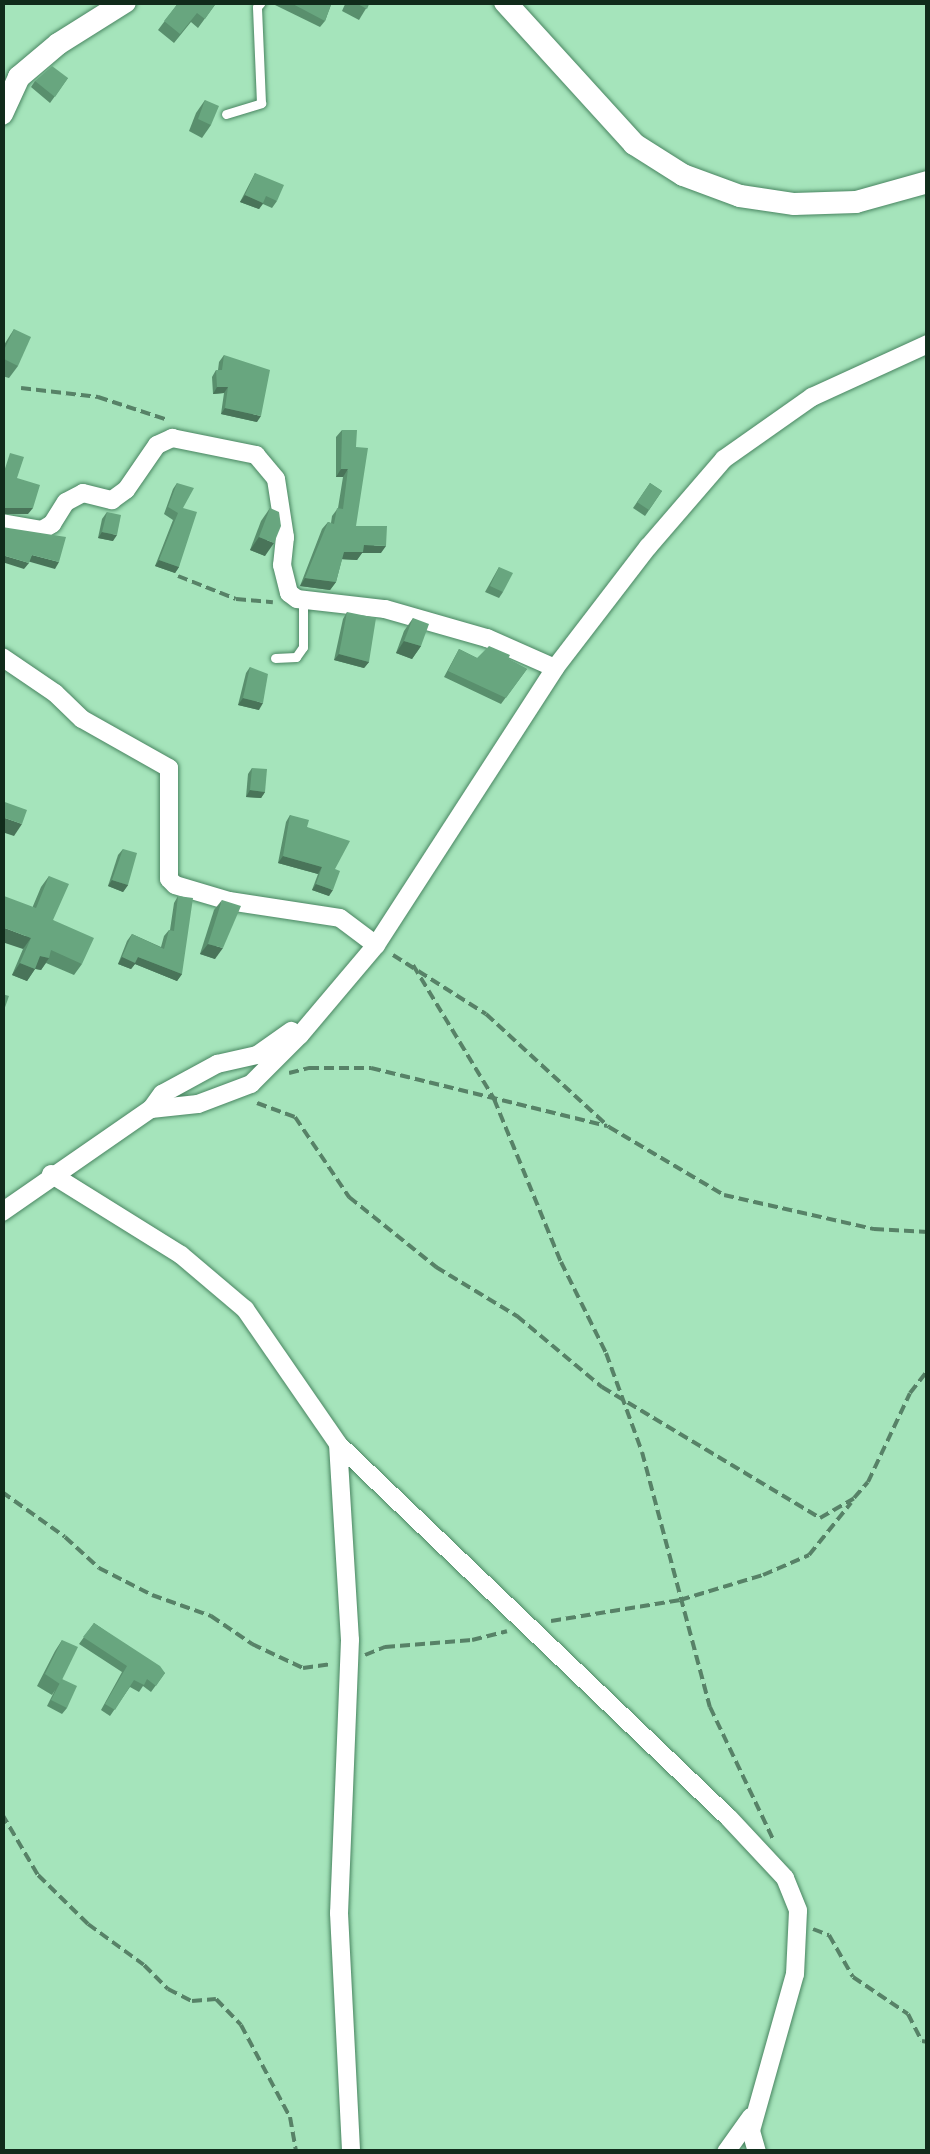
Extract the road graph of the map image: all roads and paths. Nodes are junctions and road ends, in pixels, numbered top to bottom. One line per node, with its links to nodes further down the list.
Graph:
1 (125, 2): 4 (street)
2 (504, 2): 6 (street)
3 (258, 4): 5 (lane)
4 (2, 114)
5 (226, 114)
6 (928, 182)
7 (928, 344): 15 (street)
8 (22, 388): 9 (path)
9 (172, 438): 10 (street); 12 (street)
10 (2, 523)
11 (178, 576): 12 (path)
12 (300, 600): 14 (lane); 15 (street)
13 (2, 658): 16 (street)
14 (275, 658)
15 (555, 668): 16 (street)
16 (376, 945): 17 (path); 18 (street)
17 (413, 965): 20 (path); 22 (path)
18 (328, 1002): 19 (street); 21 (street)
19 (251, 1092): 20 (path); 21 (street); 27 (path)
20 (494, 1099): 22 (path); 27 (path)
21 (151, 1110): 23 (street)
22 (609, 1126): 25 (path)
23 (52, 1174): 24 (street); 28 (street)
24 (2, 1212)
25 (928, 1232)
26 (928, 1370): 30 (path)
27 (623, 1400): 30 (path); 31 (path)
28 (338, 1444): 32 (street); 33 (street)
29 (2, 1492): 33 (path)
30 (854, 1498): 31 (path)
31 (680, 1600): 32 (path); 35 (path)
32 (530, 1626): 33 (path); 35 (street)
33 (348, 1662): 40 (street)
34 (2, 1814): 39 (path)
35 (784, 1878): 36 (street)
36 (798, 1911): 37 (path); 38 (street)
37 (928, 2042)
38 (757, 2108): 41 (street); 42 (street)
39 (296, 2152)
40 (352, 2152)
41 (726, 2152)
42 (757, 2152)

